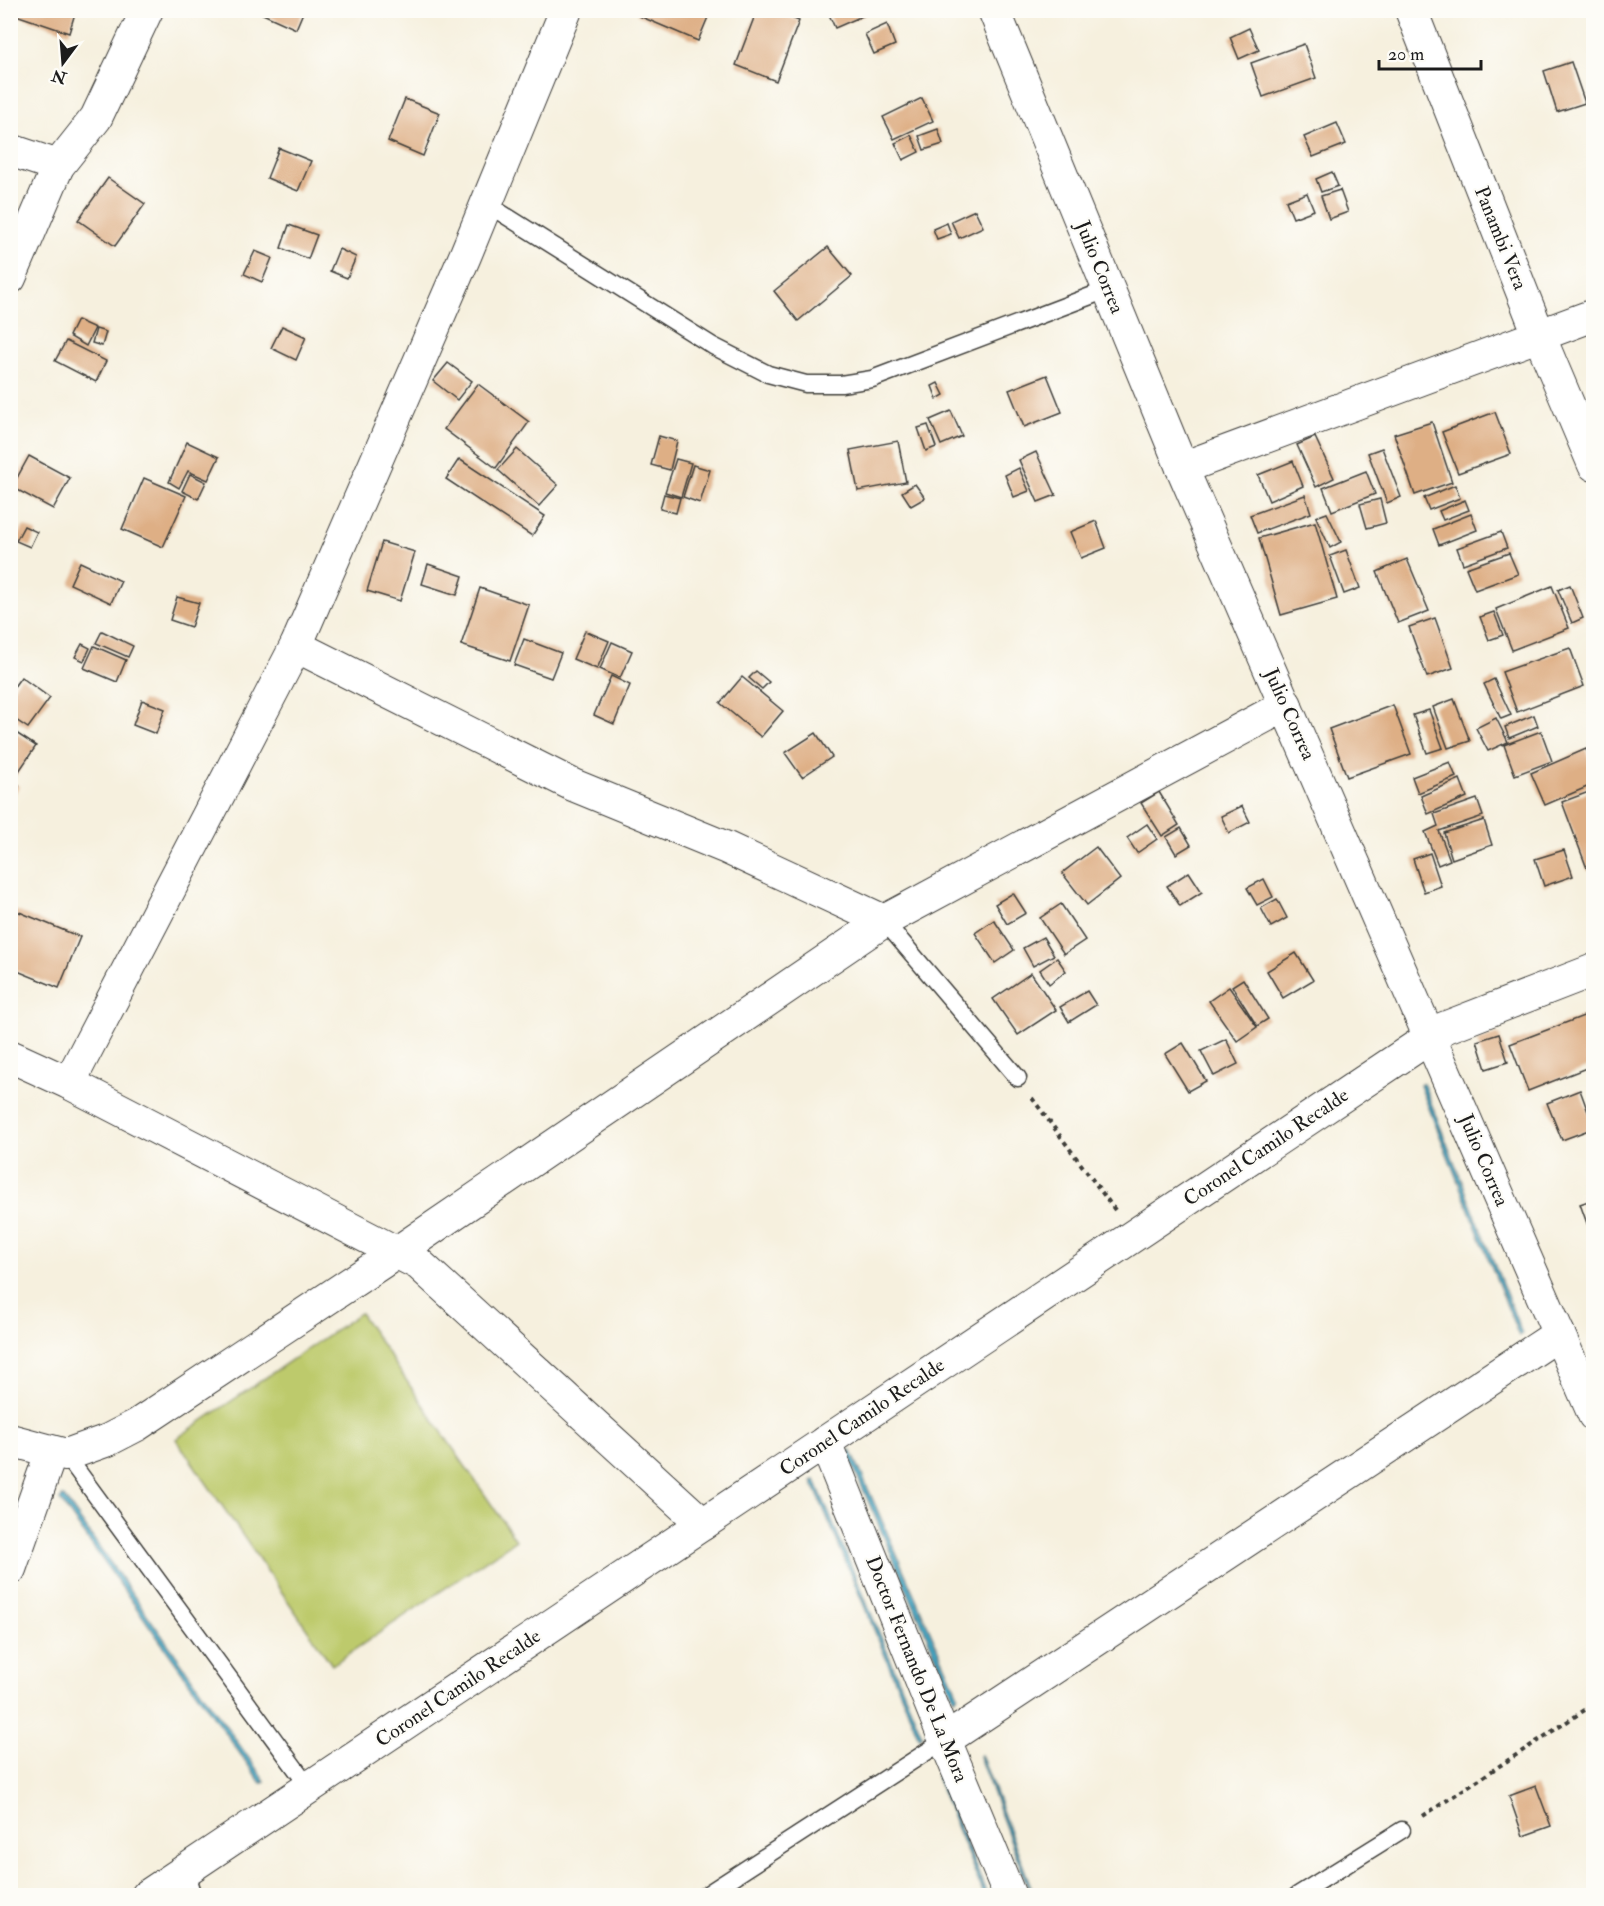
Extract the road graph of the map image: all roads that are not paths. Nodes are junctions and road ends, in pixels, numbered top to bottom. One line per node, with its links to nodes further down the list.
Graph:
1 (147, 10): 6 (street)
2 (566, 10): 7 (street)
3 (994, 10): 9 (street, Julio Correa)
4 (1411, 10): 11 (street, Panambi Vera)
5 (10, 150): 6 (street)
6 (58, 166): 8 (street)
7 (487, 204): 9 (lane); 14 (street)
8 (10, 278)
9 (1109, 289): 13 (street, Julio Correa)
10 (1593, 315): 11 (street)
11 (1539, 335): 12 (street, Panambi Vera); 13 (street)
12 (1593, 465)
13 (1182, 468): 15 (street, Julio Correa)
14 (296, 646): 16 (street); 21 (street)
15 (1286, 705): 16 (street); 18 (street, Julio Correa)
16 (884, 921): 20 (lane); 22 (street)
17 (1593, 970): 18 (street, Coronel Camilo Recalde)
18 (1431, 1037): 23 (street, Julio Correa); 26 (street, Coronel Camilo Recalde)
19 (10, 1056): 21 (street)
20 (1018, 1078)
21 (69, 1083): 22 (street)
22 (399, 1251): 27 (street); 28 (street)
23 (1559, 1334): 24 (street, Julio Correa); 30 (street)
24 (1593, 1415)
25 (10, 1440): 27 (street)
26 (825, 1442): 28 (street, Coronel Camilo Recalde); 30 (street, Doctor Fernando De La Mora)
27 (58, 1454): 29 (street); 31 (lane)
28 (703, 1524): 31 (street, Coronel Camilo Recalde)
29 (10, 1569)
30 (945, 1740): 35 (lane); 36 (street, Doctor Fernando De La Mora)
31 (309, 1787): 33 (street, Coronel Camilo Recalde)
32 (1402, 1830): 37 (lane)
33 (189, 1883): 34 (street, Coronel Camilo Recalde)
34 (147, 1896)
35 (704, 1896)
36 (1010, 1896)
37 (1296, 1896)

